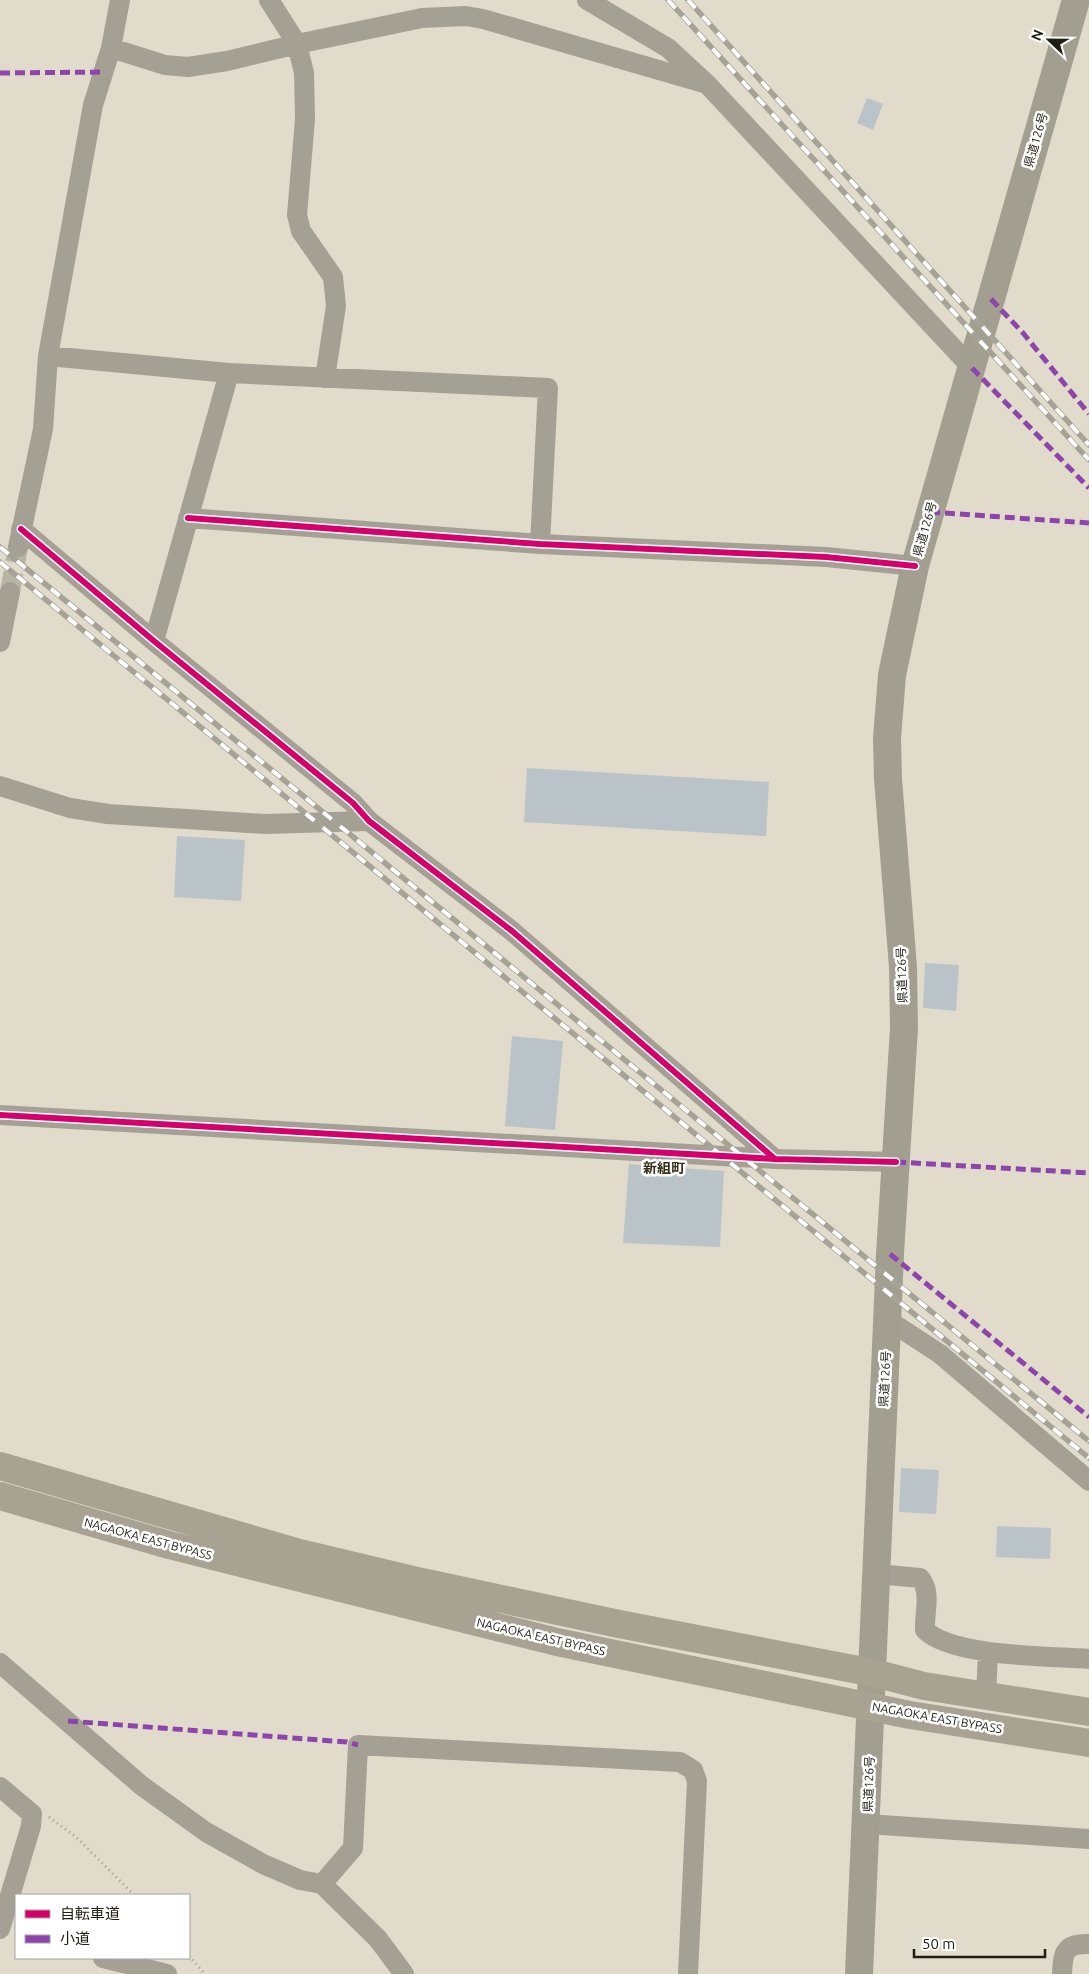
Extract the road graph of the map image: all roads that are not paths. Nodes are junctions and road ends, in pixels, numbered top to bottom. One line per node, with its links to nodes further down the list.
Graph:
1 (120, 0): 6 (street)
2 (269, 0): 5 (street)
3 (587, 0): 7 (street)
4 (1076, 0): 9 (main road, 県道126号)
5 (297, 44): 6 (street); 7 (street); 11 (street)
6 (111, 48): 8 (street)
7 (707, 84): 9 (street)
8 (48, 356): 10 (street); 17 (street)
9 (972, 368): 14 (main road, 県道126号)
10 (229, 373): 11 (street); 12 (street)
11 (324, 378): 13 (street)
12 (188, 518): 13 (street); 17 (street)
13 (540, 544): 14 (street)
14 (915, 566): 23 (main road, 県道126号)
15 (10, 592): 16 (street)
16 (3, 615): 18 (street)
17 (154, 641): 20 (street)
18 (0, 642)
19 (0, 786): 20 (street)
20 (369, 821): 22 (street)
21 (0, 1115): 22 (street)
22 (775, 1159): 23 (street)
23 (896, 1162): 24 (main road, 県道126号)
24 (888, 1320): 26 (street); 28 (main road, 県道126号)
25 (0, 1466): 32 (highway)
26 (1089, 1481)
27 (0, 1496): 34 (highway, NAGAOKA EAST BYPASS)
28 (877, 1574): 29 (street); 32 (main road, 県道126号)
29 (988, 1652): 30 (street); 33 (street)
30 (1089, 1659)
31 (0, 1663): 40 (street)
32 (874, 1673): 33 (highway); 34 (main road, 県道126号)
33 (986, 1696): 35 (highway)
34 (872, 1707): 36 (highway, NAGAOKA EAST BYPASS); 38 (main road, 県道126号)
35 (1089, 1712)
36 (1089, 1743)
37 (0, 1787): 41 (street)
38 (867, 1824): 39 (street); 48 (main road, 県道126号)
39 (1089, 1839)
40 (322, 1884): 46 (street); 47 (street)
41 (0, 1929): 42 (street)
42 (15, 1933)
43 (1089, 1944): 49 (street)
44 (107, 1959): 45 (street)
45 (167, 1974)
46 (404, 1974)
47 (688, 1974)
48 (860, 1974)
49 (1062, 1974)

